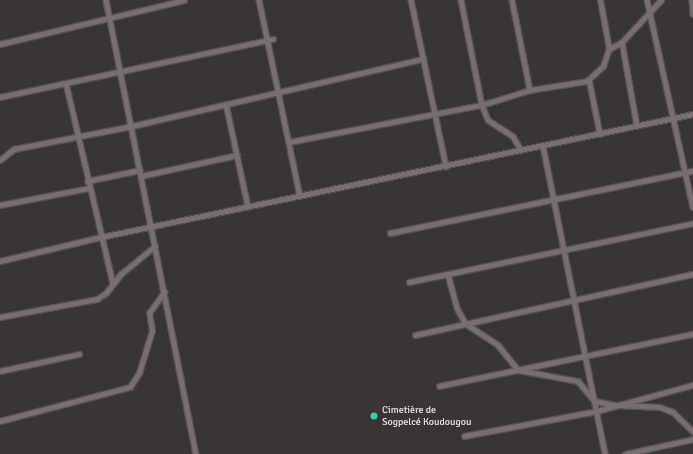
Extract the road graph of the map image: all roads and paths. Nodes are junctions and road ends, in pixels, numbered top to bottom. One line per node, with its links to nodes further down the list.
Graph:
1 (106, 0): 13 (street)
2 (184, 0): 13 (street)
3 (259, 0): 15 (street)
4 (411, 0): 19 (street)
5 (461, 0): 27 (street)
6 (512, 0): 23 (street)
7 (600, 0): 18 (street)
8 (647, 0): 11 (street)
9 (661, 0): 11 (street)
10 (692, 0): 12 (street)
11 (650, 12): 16 (street); 30 (street)
12 (693, 14)
13 (109, 18): 17 (street); 20 (street)
14 (274, 39): 15 (street)
15 (267, 40): 20 (street); 24 (street)
16 (622, 42): 18 (street); 32 (street)
17 (0, 44)
18 (609, 49): 21 (street)
19 (423, 59): 24 (street); 28 (street)
20 (119, 72): 22 (street); 31 (street)
21 (590, 78): 23 (street); 33 (street)
22 (66, 83): 25 (street); 34 (street)
23 (530, 90): 27 (street)
24 (278, 92): 26 (street); 35 (street)
25 (0, 97)
26 (226, 104): 31 (street); 38 (street)
27 (482, 105): 28 (street); 37 (street)
28 (435, 114): 35 (street); 40 (street)
29 (693, 114): 30 (street)
30 (673, 118): 32 (street); 43 (street)
31 (132, 126): 34 (street); 41 (street)
32 (637, 126): 33 (street)
33 (600, 134): 36 (street)
34 (78, 136): 39 (street); 45 (street)
35 (289, 142): 47 (street)
36 (543, 146): 37 (street); 48 (street)
37 (520, 150): 40 (street)
38 (237, 155): 44 (street); 50 (street)
39 (0, 160)
40 (446, 166): 47 (street)
41 (140, 170): 44 (street); 45 (street)
42 (693, 171): 43 (street)
43 (685, 172): 48 (street); 51 (street)
44 (141, 176): 53 (street)
45 (87, 181): 46 (street)
46 (89, 188): 49 (street); 55 (street)
47 (300, 196): 50 (street)
48 (554, 199): 54 (street); 57 (street)
49 (0, 205)
50 (248, 207): 53 (street)
51 (693, 207)
52 (693, 223): 57 (street)
53 (152, 227): 55 (street); 56 (street)
54 (390, 233)
55 (101, 237): 58 (street); 62 (street)
56 (155, 246): 62 (street); 63 (street)
57 (564, 250): 59 (street); 64 (street)
58 (0, 261)
59 (448, 274): 61 (street); 66 (street)
60 (693, 274): 64 (street)
61 (409, 282)
62 (113, 284): 65 (street)
63 (164, 292): 78 (street); 82 (street)
64 (574, 300): 66 (street); 70 (street)
65 (0, 317)
66 (466, 324): 68 (street); 71 (street)
67 (693, 334): 70 (street)
68 (415, 335)
69 (79, 354): 72 (street)
70 (586, 356): 71 (street); 75 (street)
71 (518, 370): 74 (street); 75 (street)
72 (0, 371)
73 (693, 385): 76 (street)
74 (439, 386)
75 (595, 401): 76 (street); 77 (street)
76 (616, 405): 77 (street); 79 (street)
77 (597, 411): 80 (street); 83 (street)
78 (0, 421)
79 (693, 431)
80 (464, 436)
81 (693, 439): 84 (street)
82 (196, 454)
83 (605, 454)
84 (625, 454)

